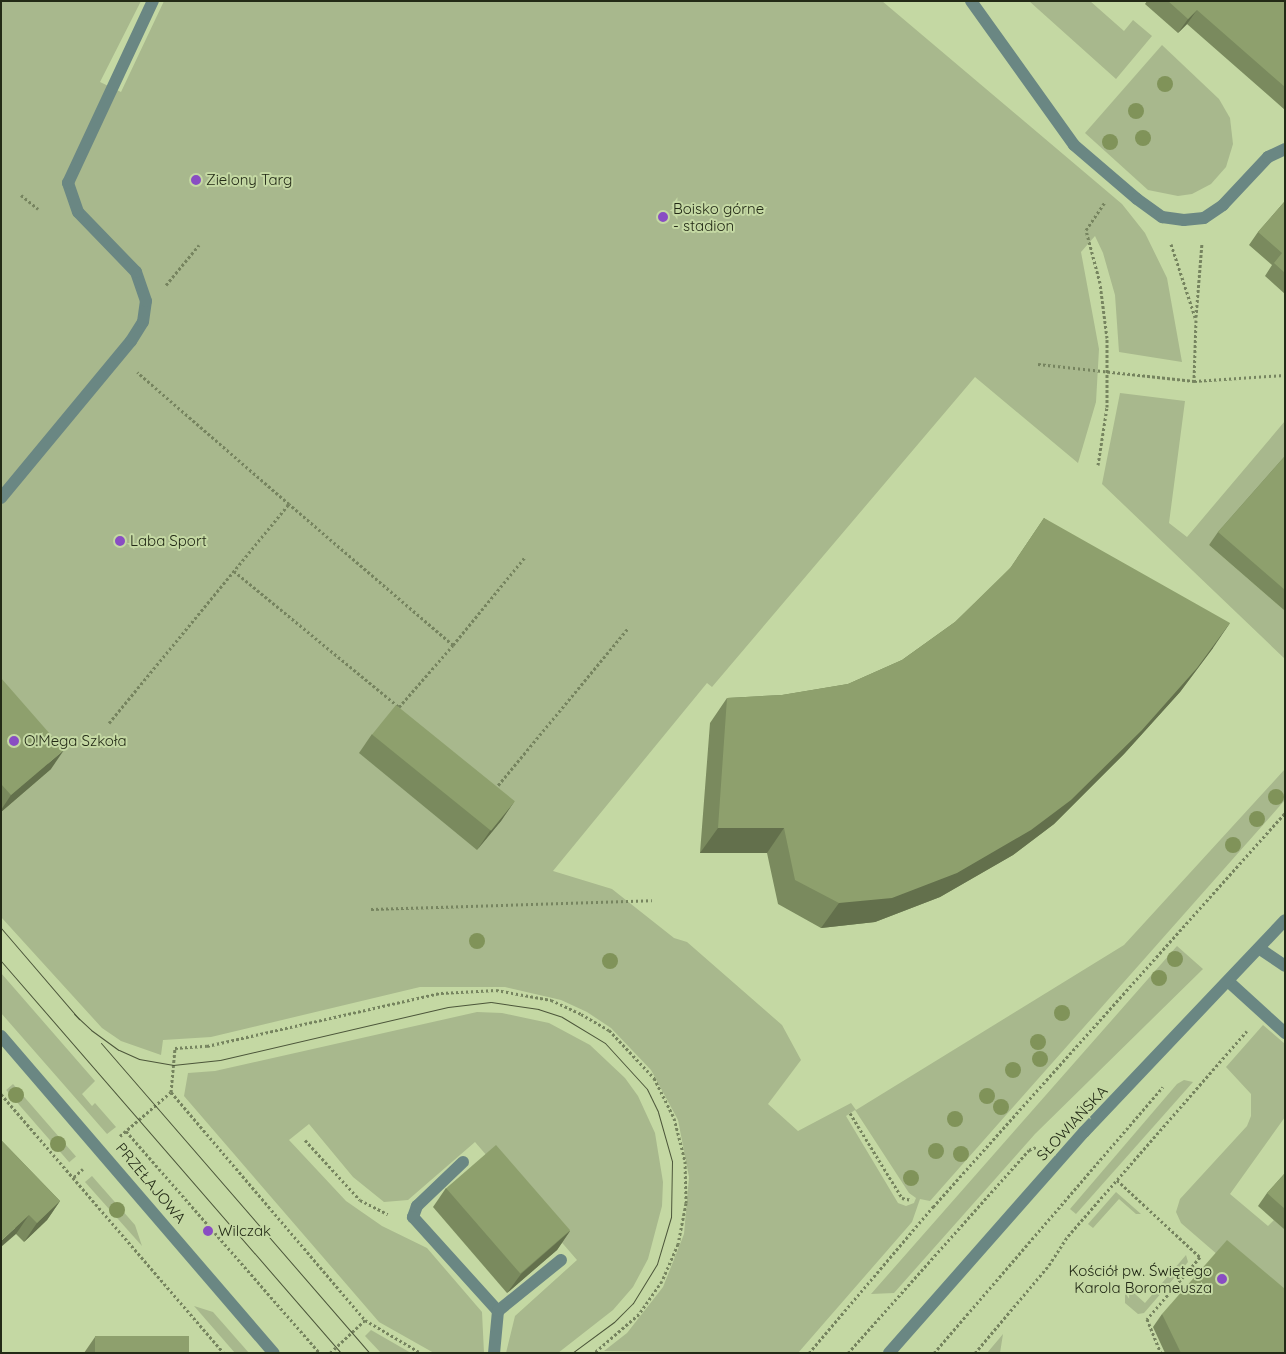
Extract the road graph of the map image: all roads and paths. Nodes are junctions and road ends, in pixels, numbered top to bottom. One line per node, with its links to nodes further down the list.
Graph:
1 (153, 1): 12 (street)
2 (971, 1): 7 (street)
3 (1285, 149): 8 (street)
4 (21, 195): 6 (path)
5 (1109, 197): 14 (path)
6 (38, 209)
7 (1162, 217): 8 (street); 11 (path)
8 (1204, 218): 11 (path)
9 (199, 245): 10 (path)
10 (184, 262)
11 (1196, 320): 16 (path)
12 (118, 356): 18 (street); 19 (path)
13 (1038, 364): 14 (path)
14 (1108, 372): 16 (path); 17 (path)
15 (1285, 375): 16 (path)
16 (1194, 381)
17 (1098, 465)
18 (1, 498)
19 (289, 504): 21 (path); 23 (path)
20 (524, 557): 23 (path)
21 (234, 571): 24 (path); 26 (path)
22 (629, 627): 27 (path)
23 (453, 645): 24 (path)
24 (399, 707): 25 (path)
25 (393, 711)
26 (109, 723)
27 (492, 793)
28 (1285, 813): 61 (path)
29 (652, 900): 30 (path)
30 (371, 909)
31 (1285, 920): 32 (street, SŁOWIAŃSKA)
32 (1260, 948): 33 (street); 34 (street, SŁOWIAŃSKA)
33 (1285, 966)
34 (1229, 982): 35 (street); 38 (street, SŁOWIAŃSKA)
35 (1263, 1013): 36 (street); 47 (path)
36 (1285, 1033)
37 (1, 1036): 55 (street, PRZEŁAJOWA)
38 (1171, 1042): 63 (street, SŁOWIAŃSKA); 64 (path)
39 (170, 1092): 42 (path); 52 (path); 53 (path)
40 (1, 1094): 54 (path)
41 (850, 1113): 48 (path)
42 (126, 1131): 44 (path); 56 (path)
43 (305, 1140): 49 (path)
44 (114, 1142)
45 (1038, 1146): 62 (path)
46 (462, 1162): 49 (street)
47 (1117, 1180): 65 (path); 66 (path)
48 (912, 1200)
49 (414, 1217): 51 (street)
50 (561, 1260): 51 (street)
51 (498, 1311): 59 (street)
52 (365, 1320): 57 (path); 58 (path)
53 (600, 1351): 60 (path)
54 (224, 1353)
55 (274, 1353)
56 (320, 1353)
57 (330, 1353)
58 (421, 1353)
59 (494, 1353)
60 (594, 1353)
61 (809, 1353)
62 (848, 1353)
63 (889, 1353)
64 (934, 1353)
65 (975, 1353)
66 (1161, 1353)

